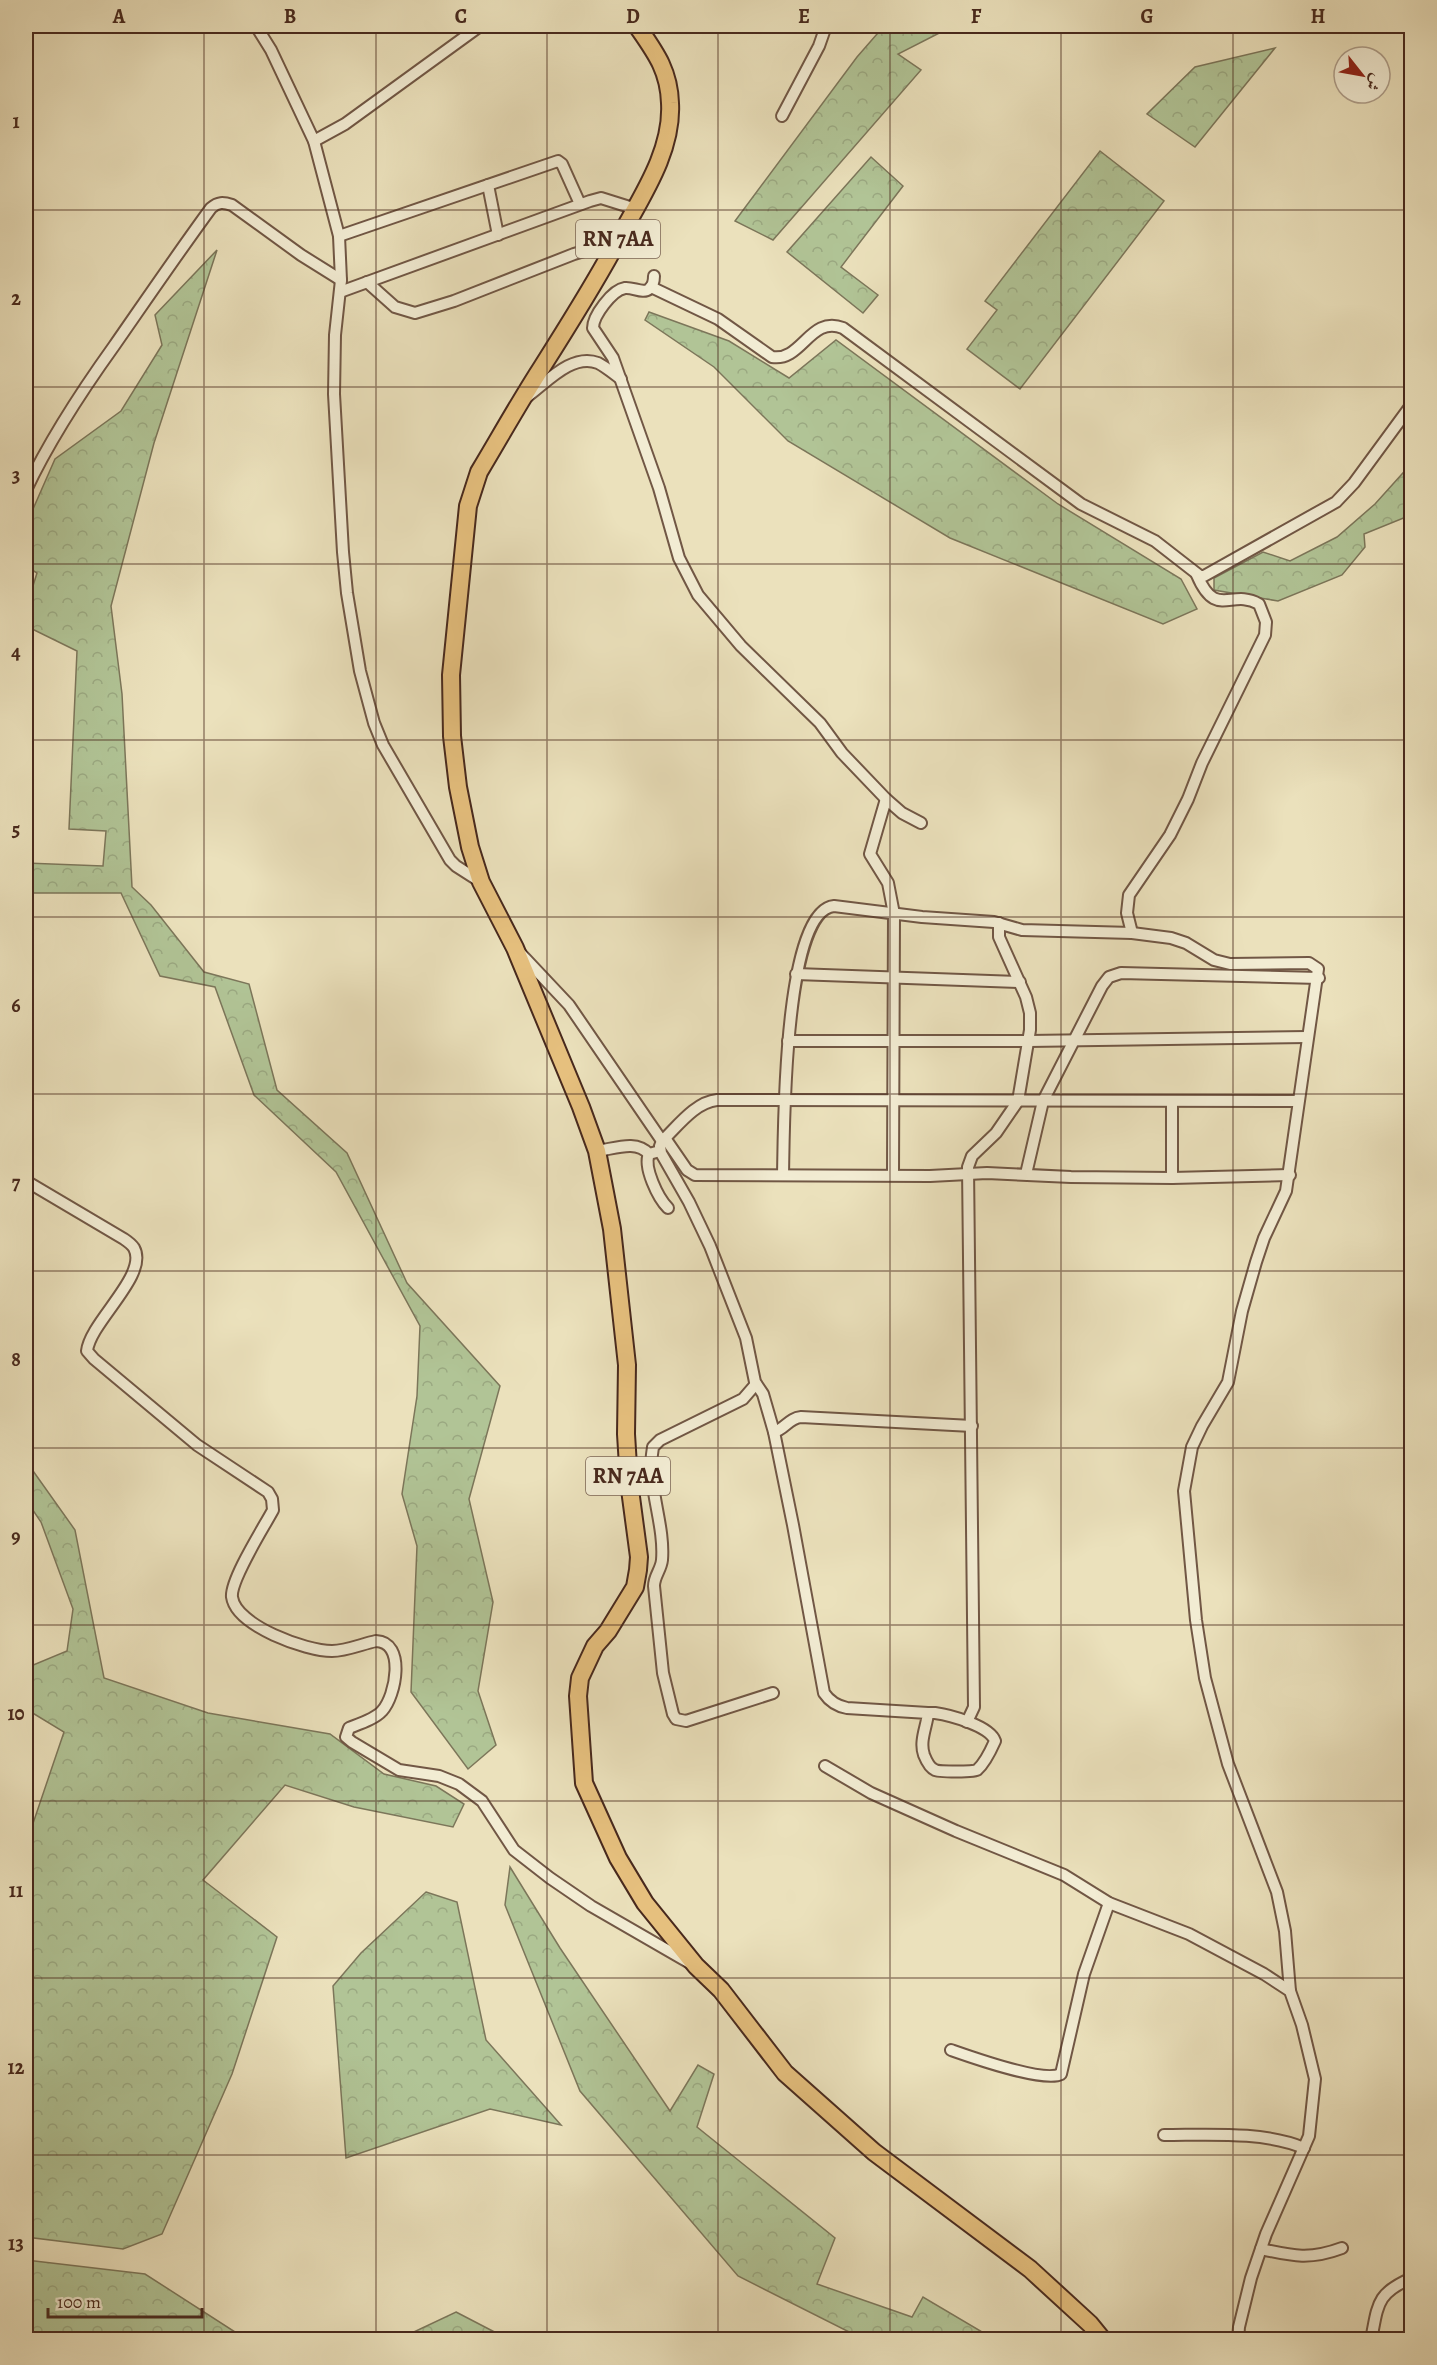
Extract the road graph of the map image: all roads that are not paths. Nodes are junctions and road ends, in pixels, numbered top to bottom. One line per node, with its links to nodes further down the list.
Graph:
1 (256, 26): 8 (street)
2 (480, 26): 8 (street)
3 (637, 26): 11 (main road, RN 7AA)
4 (826, 26): 7 (street)
5 (1406, 26): 6 (street)
6 (1412, 27)
7 (782, 116)
8 (314, 141): 13 (street)
9 (488, 185): 10 (street); 12 (street); 13 (street)
10 (580, 204): 11 (street); 12 (street)
11 (636, 208): 14 (main road, RN 7AA)
12 (498, 235): 17 (street)
13 (339, 236): 16 (street)
14 (613, 250): 17 (street); 21 (main road, RN 7AA)
15 (654, 276): 18 (street)
16 (341, 280): 19 (street); 23 (street)
17 (367, 282): 19 (street)
18 (651, 287): 20 (street); 24 (street)
19 (340, 292): 27 (street)
20 (621, 379): 21 (street); 25 (street)
21 (520, 402): 27 (main road, RN 7AA)
22 (1412, 404): 24 (street)
23 (26, 490)
24 (1197, 575): 30 (street)
25 (886, 799): 26 (street); 28 (street)
26 (921, 823)
27 (481, 882): 31 (main road, RN 7AA)
28 (894, 914): 29 (street); 32 (street); 34 (street)
29 (999, 923): 30 (street); 35 (street)
30 (1132, 933): 33 (street)
31 (515, 948): 47 (street); 48 (main road, RN 7AA)
32 (796, 974): 34 (street); 38 (street)
33 (1318, 978): 36 (street); 37 (street)
34 (894, 979): 35 (street); 39 (street)
35 (1020, 982): 40 (street)
36 (1307, 1037): 37 (street); 46 (street)
37 (1075, 1039): 40 (street); 44 (street)
38 (789, 1041): 39 (street); 41 (street)
39 (893, 1041): 40 (street); 42 (street)
40 (1029, 1041): 43 (street)
41 (784, 1100): 42 (street); 47 (street); 51 (street)
42 (893, 1100): 43 (street); 52 (street)
43 (1018, 1101): 44 (street); 49 (street)
44 (1043, 1101): 45 (street); 50 (street)
45 (1172, 1101): 46 (street); 54 (street)
46 (1298, 1101): 53 (street)
47 (659, 1146): 48 (street); 51 (street); 56 (street); 57 (street)
48 (597, 1152): 60 (main road, RN 7AA)
49 (968, 1174): 50 (street); 52 (street); 58 (street)
50 (1026, 1174): 54 (street)
51 (783, 1175): 52 (street)
52 (893, 1175)
53 (1290, 1175): 54 (street); 68 (street)
54 (1172, 1178)
55 (26, 1181): 67 (street)
56 (668, 1208)
57 (756, 1384): 59 (street); 61 (street)
58 (972, 1426): 59 (street); 64 (street)
59 (774, 1431): 63 (street)
60 (638, 1570): 61 (street); 67 (main road, RN 7AA)
61 (656, 1574): 62 (street)
62 (773, 1693)
63 (928, 1713): 64 (street); 64 (street)
64 (967, 1722)
65 (825, 1766): 66 (street)
66 (1109, 1903): 68 (street); 69 (street)
67 (696, 1966): 75 (main road, RN 7AA)
68 (1290, 1991): 71 (street)
69 (951, 2050)
70 (1164, 2135): 71 (street)
71 (1304, 2148): 73 (street)
72 (1342, 2248): 73 (street)
73 (1261, 2249): 76 (street)
74 (1412, 2278): 77 (street)
75 (1103, 2340)
76 (1238, 2340)
77 (1371, 2340)

